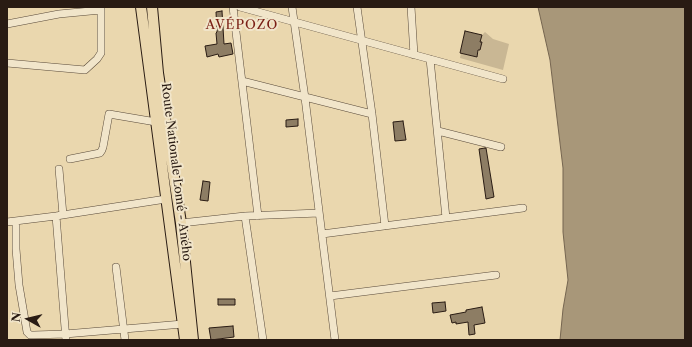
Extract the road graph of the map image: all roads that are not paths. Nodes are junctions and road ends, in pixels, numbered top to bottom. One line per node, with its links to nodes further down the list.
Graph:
1 (141, 7): 19 (highway, Route Nationale Lomé - Aného)
2 (152, 7): 33 (highway, Route Nationale Lomé - Aného)
3 (234, 7): 16 (street)
4 (240, 7): 9 (street)
5 (292, 7): 9 (street)
6 (357, 7): 11 (street)
7 (411, 7): 12 (street)
8 (101, 9): 10 (street); 14 (street)
9 (294, 22): 11 (street); 17 (street)
10 (7, 24)
11 (361, 40): 12 (street); 18 (street)
12 (414, 55): 13 (street)
13 (430, 59): 15 (street); 20 (street)
14 (7, 63)
15 (503, 79)
16 (242, 81): 17 (street); 29 (street)
17 (305, 98): 18 (street); 26 (street)
18 (372, 114): 34 (street)
19 (156, 122): 22 (street); 24 (highway, Route Nationale Lomé - Aného)
20 (438, 131): 21 (street); 30 (street)
21 (502, 147)
22 (70, 159)
23 (59, 168): 27 (street)
24 (166, 199): 27 (street); 39 (highway, Route Nationale Lomé - Aného)
25 (523, 208): 30 (street)
26 (319, 213): 29 (street); 35 (street)
27 (60, 215): 31 (street); 41 (street)
28 (245, 216): 29 (street); 33 (street); 45 (street)
29 (258, 216)
30 (446, 218): 34 (street)
31 (16, 221): 32 (street); 41 (street)
32 (7, 222)
33 (180, 223): 44 (highway, Route Nationale Lomé - Aného)
34 (385, 226): 35 (street)
35 (322, 234): 38 (street)
36 (116, 267): 40 (street)
37 (496, 275): 38 (street)
38 (330, 296): 46 (street)
39 (183, 324): 40 (street); 43 (highway, Route Nationale Lomé - Aného)
40 (124, 329): 41 (street); 42 (street)
41 (65, 337)
42 (125, 340)
43 (185, 340)
44 (193, 340)
45 (263, 340)
46 (335, 340)

